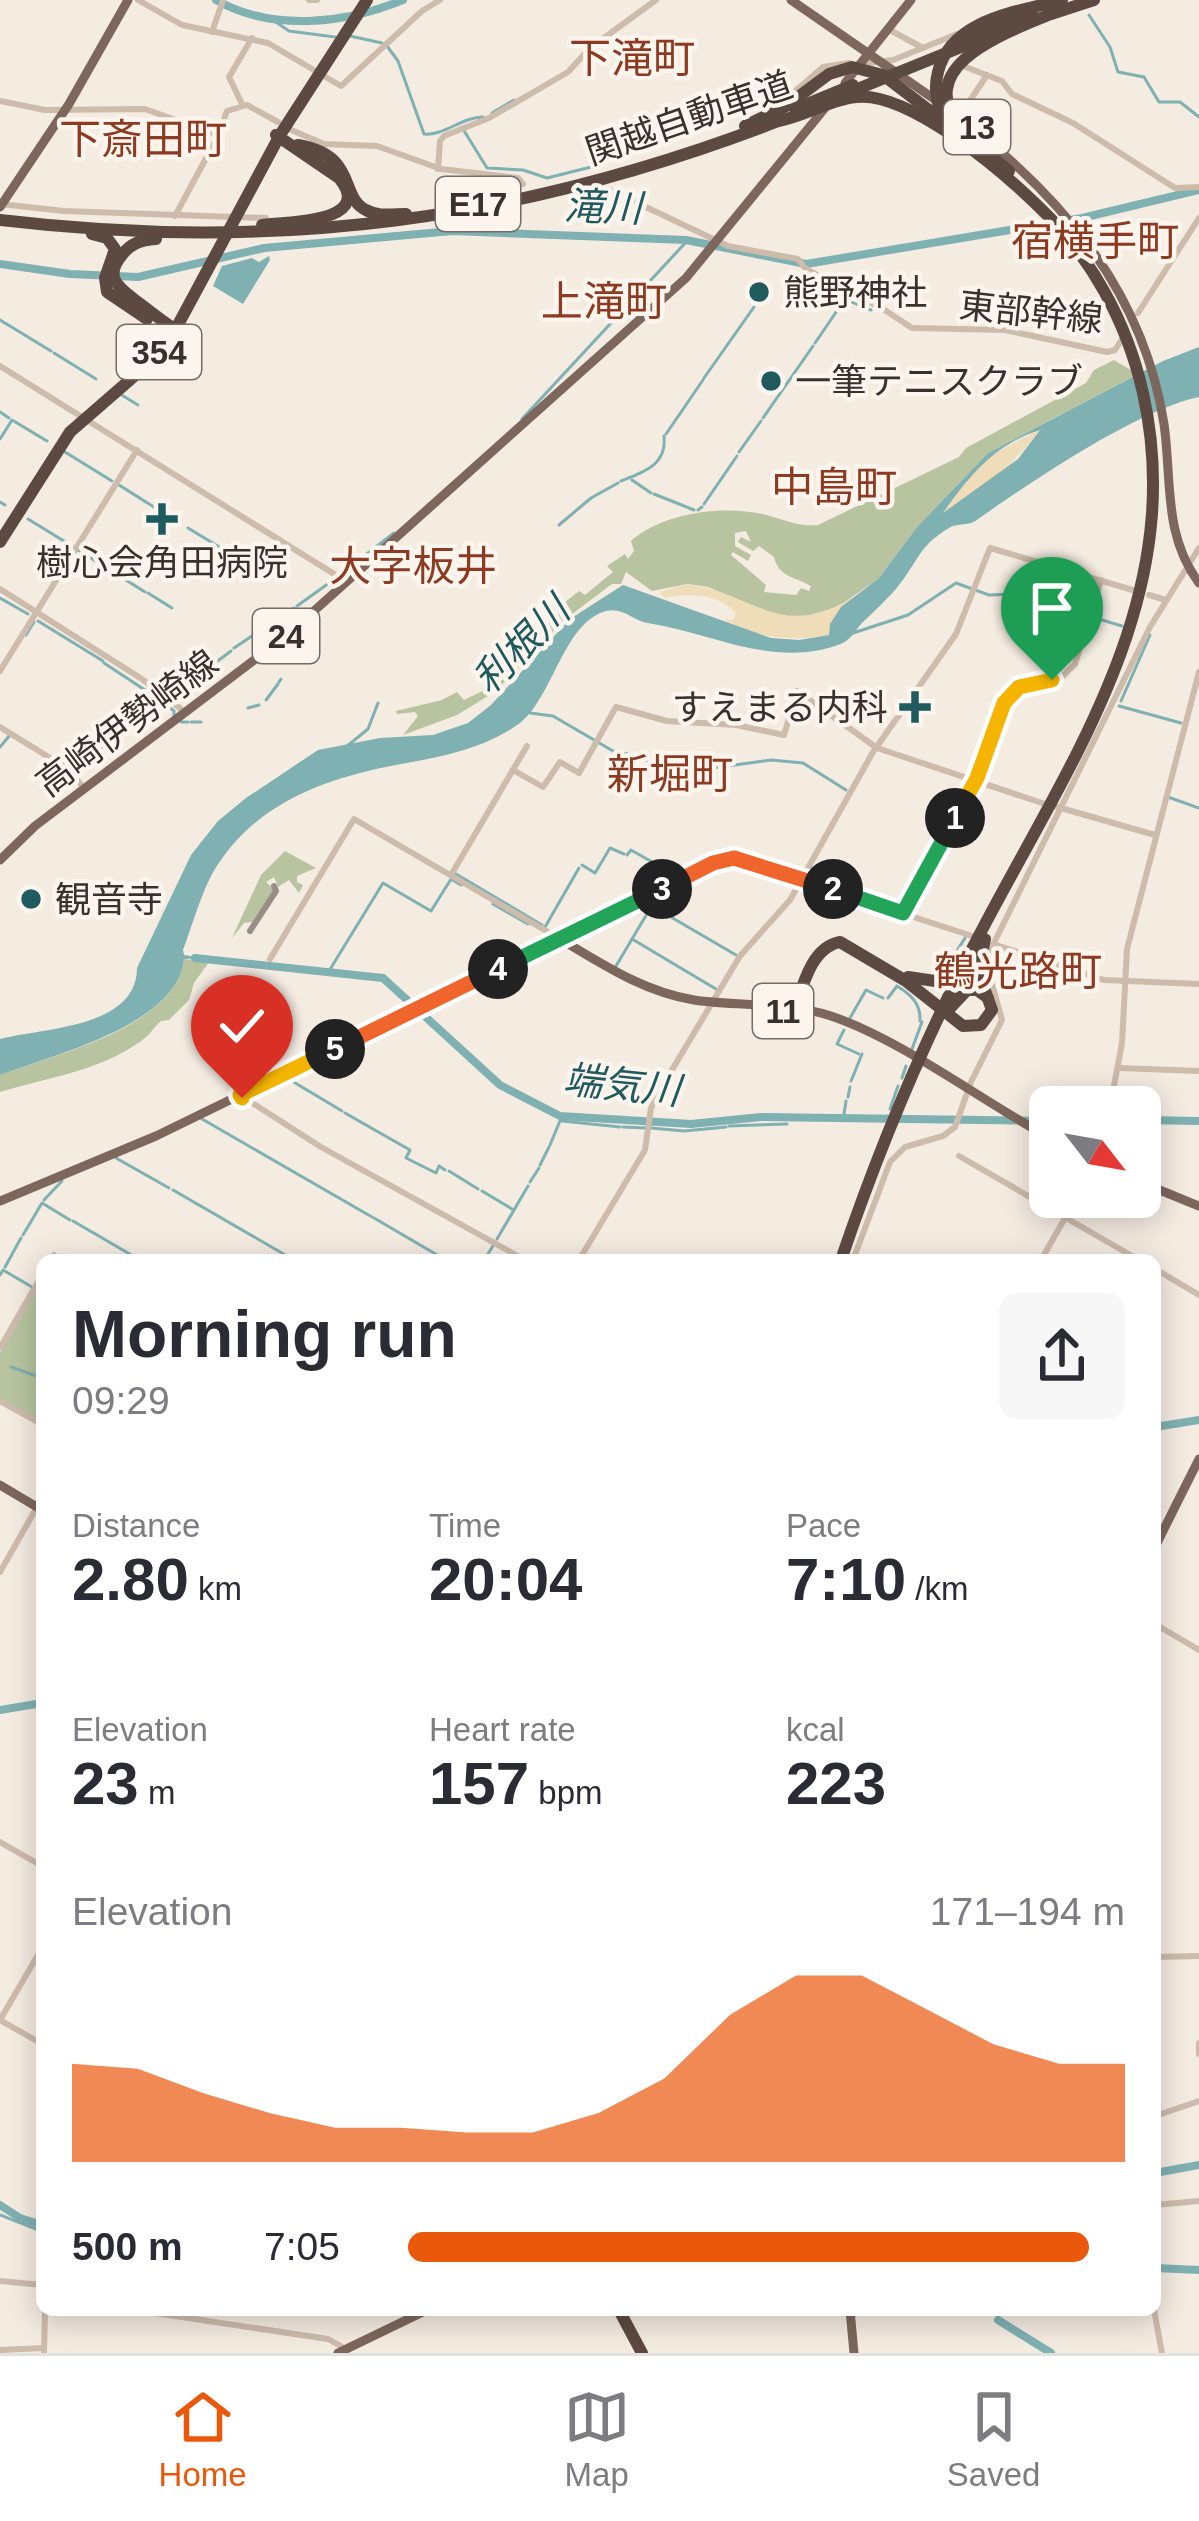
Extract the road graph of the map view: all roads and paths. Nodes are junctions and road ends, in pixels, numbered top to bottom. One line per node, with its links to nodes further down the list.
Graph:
1 (128, 0): 28 (main road)
2 (137, 0): 14 (street)
3 (223, 0): 14 (street)
4 (365, 0): 21 (highway, 354)
5 (440, 0): 21 (street)
6 (656, 0): 35 (street)
7 (794, 0): 17 (main road, 13)
8 (911, 0): 13 (main road)
9 (1074, 0): 19 (highway, 関越自動車道 / E17)
10 (1094, 0): 11 (highway, 関越自動車道 / E17)
11 (1059, 6): 19 (highway, 関越自動車道 / E17); 24 (highway); 24 (highway)
12 (1014, 7): 16 (street)
13 (888, 29): 16 (street); 17 (main road)
14 (212, 32): 15 (street)
15 (252, 38): 21 (street); 25 (street)
16 (925, 48): 19 (street)
17 (870, 51): 20 (main road); 30 (main road, 13)
18 (947, 59): 22 (street)
19 (896, 68): 20 (street); 29 (highway, 関越自動車道 / E17); 33 (highway, 関越自動車道 / E17)
20 (844, 71): 26 (street); 30 (highway); 33 (highway)
21 (317, 73): 31 (highway, 354)
22 (987, 75): 30 (street); 37 (street)
23 (0, 101): 28 (street)
24 (944, 104): 30 (highway); 34 (highway)
25 (242, 105): 31 (street); 32 (street)
26 (778, 106)
27 (825, 108): 47 (main road, 24)
28 (65, 110): 32 (street); 39 (main road)
29 (778, 122): 34 (highway); 46 (highway, 関越自動車道 / E17)
30 (959, 123): 44 (highway); 44 (main road, 13)
31 (280, 132): 35 (street); 40 (highway); 46 (highway, 354); 46 (highway)
32 (218, 135): 41 (street)
33 (717, 139): 40 (highway, 関越自動車道 / E17)
34 (981, 159): 44 (highway)
35 (438, 169): 36 (street)
36 (523, 184)
37 (1199, 187)
38 (608, 189): 47 (street, 東部幹線)
39 (0, 210): 41 (street); 45 (highway, 関越自動車道 / E17); 46 (highway, 関越自動車道 / E17)
40 (419, 214): 46 (highway, 関越自動車道 / E17)
41 (175, 216): 46 (street)
42 (266, 218): 46 (street)
43 (1199, 218): 49 (street, 東部幹線)
44 (1063, 219): 55 (highway)
45 (53, 226): 46 (highway, 関越自動車道 / E17); 48 (highway)
46 (230, 229): 48 (highway); 50 (highway, 354)
47 (716, 244): 51 (street, 東部幹線); 61 (main road, 高崎伊勢崎線 / 24)
48 (110, 277): 50 (highway)
49 (1138, 313)
50 (173, 330): 53 (highway, 354)
51 (1122, 339)
52 (0, 366): 53 (street)
53 (81, 417): 54 (street); 56 (highway, 354)
54 (137, 450): 61 (street); 64 (street)
55 (1161, 450): 58 (main road); 82 (highway)
56 (0, 539)
57 (1199, 546): 58 (street)
58 (1188, 563): 60 (main road); 63 (street)
59 (1101, 580): 63 (street); 70 (street); 72 (street)
60 (1199, 580)
61 (347, 582): 67 (main road, 高崎伊勢崎線 / 24)
62 (0, 589): 64 (street)
63 (1164, 600): 74 (street)
64 (36, 612): 65 (street); 67 (street)
65 (0, 671)
66 (1199, 672): 75 (street)
67 (186, 713): 73 (main road, 高崎伊勢崎線 / 24)
68 (0, 728): 73 (street)
69 (527, 746): 71 (street)
70 (877, 748): 71 (street); 72 (street); 78 (street)
71 (513, 770): 77 (street)
72 (975, 782): 74 (street); 79 (street)
73 (84, 789): 76 (main road, 高崎伊勢崎線 / 24)
74 (1054, 806): 75 (street); 82 (street)
75 (1155, 835): 87 (street)
76 (0, 860)
77 (451, 875): 80 (street); 85 (street)
78 (803, 879): 79 (street); 83 (street); 89 (street)
79 (903, 913): 82 (street)
80 (532, 923): 81 (street); 83 (street)
81 (544, 934): 83 (street); 84 (street)
82 (980, 939): 86 (highway); 86 (highway); 87 (street); 91 (highway); 96 (street)
83 (562, 941): 84 (main road); 89 (main road, 11)
84 (542, 947): 97 (main road)
85 (270, 959)
86 (896, 973): 90 (highway); 91 (highway); 92 (highway)
87 (1125, 981): 88 (street); 93 (street)
88 (1199, 984)
89 (712, 1004): 90 (main road, 11); 107 (street)
90 (794, 1009): 96 (main road, 11)
91 (945, 1010): 92 (highway)
92 (917, 1063): 108 (highway)
93 (1119, 1068): 94 (street); 95 (street)
94 (1199, 1071)
95 (1115, 1086)
96 (968, 1092): 98 (main road, 11); 109 (street)
97 (240, 1095): 102 (main road); 106 (street)
98 (1029, 1129)
99 (959, 1156): 101 (street)
100 (1161, 1189): 103 (main road)
101 (1029, 1196)
102 (0, 1201)
103 (1199, 1204)
104 (1064, 1218): 110 (street)
105 (1067, 1218): 111 (street)
106 (513, 1254)
107 (583, 1254)
108 (849, 1254)
109 (850, 1254)
110 (1043, 1254)
111 (1128, 1254)
112 (1161, 1272): 114 (street)
113 (36, 1285): 115 (street)
114 (1199, 1294)
115 (0, 1348)
116 (0, 1400): 117 (street)
117 (36, 1421)
118 (1199, 1462): 122 (main road)
119 (0, 1486): 120 (main road)
120 (36, 1506)
121 (36, 1514): 123 (street)
122 (1161, 1538)
123 (0, 1572)
124 (1161, 1628): 125 (street)
125 (1199, 1650)
126 (0, 1842): 127 (street)
127 (36, 1863)
128 (1199, 1956): 129 (street)
129 (1161, 1957)
130 (36, 1958): 131 (street)
131 (0, 2020): 132 (street)
132 (36, 2041)
133 (1199, 2043): 134 (street)
134 (1199, 2054)
135 (1199, 2101): 136 (street)
136 (1161, 2114)
137 (1199, 2201): 138 (street)
138 (1161, 2204)
139 (0, 2281): 140 (street)
140 (36, 2284)
141 (46, 2316): 148 (street)
142 (175, 2316): 149 (street)
143 (414, 2316): 149 (main road)
144 (616, 2316): 150 (highway)
145 (850, 2316): 151 (main road)
146 (1155, 2316): 152 (street)
147 (0, 2350): 148 (street)
148 (44, 2351)
149 (342, 2351)
150 (640, 2353)
151 (853, 2353)
152 (1162, 2353)

